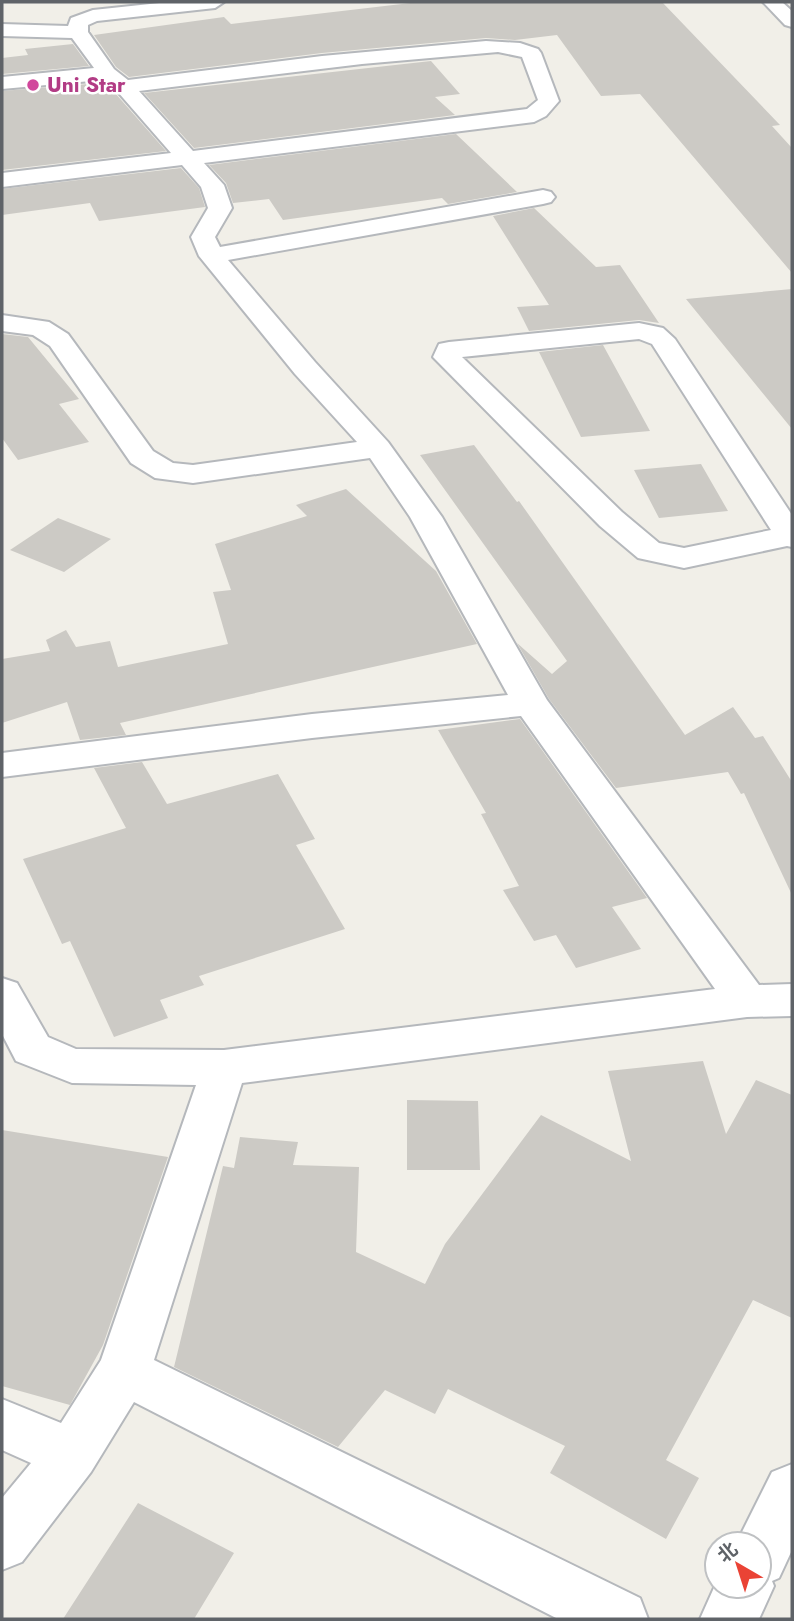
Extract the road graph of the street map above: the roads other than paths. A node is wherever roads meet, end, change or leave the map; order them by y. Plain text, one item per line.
1 (215, 2) edge
2 (772, 2) edge
3 (792, 21) edge
4 (2, 30) edge
5 (78, 32) junction
6 (116, 80) junction
7 (2, 83) edge
8 (188, 158) junction
9 (2, 180) edge
10 (543, 197) dead end
11 (211, 256) junction
12 (2, 323) edge
13 (378, 448) junction
14 (791, 537) edge
15 (531, 704) junction
16 (2, 765) edge
17 (2, 994) edge
18 (792, 1000) edge
19 (747, 1001) junction
20 (224, 1068) junction
21 (124, 1371) junction
22 (2, 1424) edge
23 (72, 1454) junction
24 (792, 1491) edge
25 (773, 1530) edge
26 (2, 1542) edge
27 (738, 1600) edge
28 (619, 1619) edge
29 (729, 1619) edge

1 - 5 street
2 - 3 street
4 - 5 street
5 - 6 street
6 - 7 street
6 - 8 street
6 - 8 street
8 - 9 street
8 - 11 street
10 - 11 street
11 - 13 street
12 - 13 street
13 - 15 street
14 - 14 street
15 - 16 street
15 - 19 street
17 - 20 street
18 - 19 street
19 - 20 street
20 - 21 street
21 - 23 street
21 - 28 street
22 - 23 street
23 - 26 street
24 - 25 street
27 - 29 street

